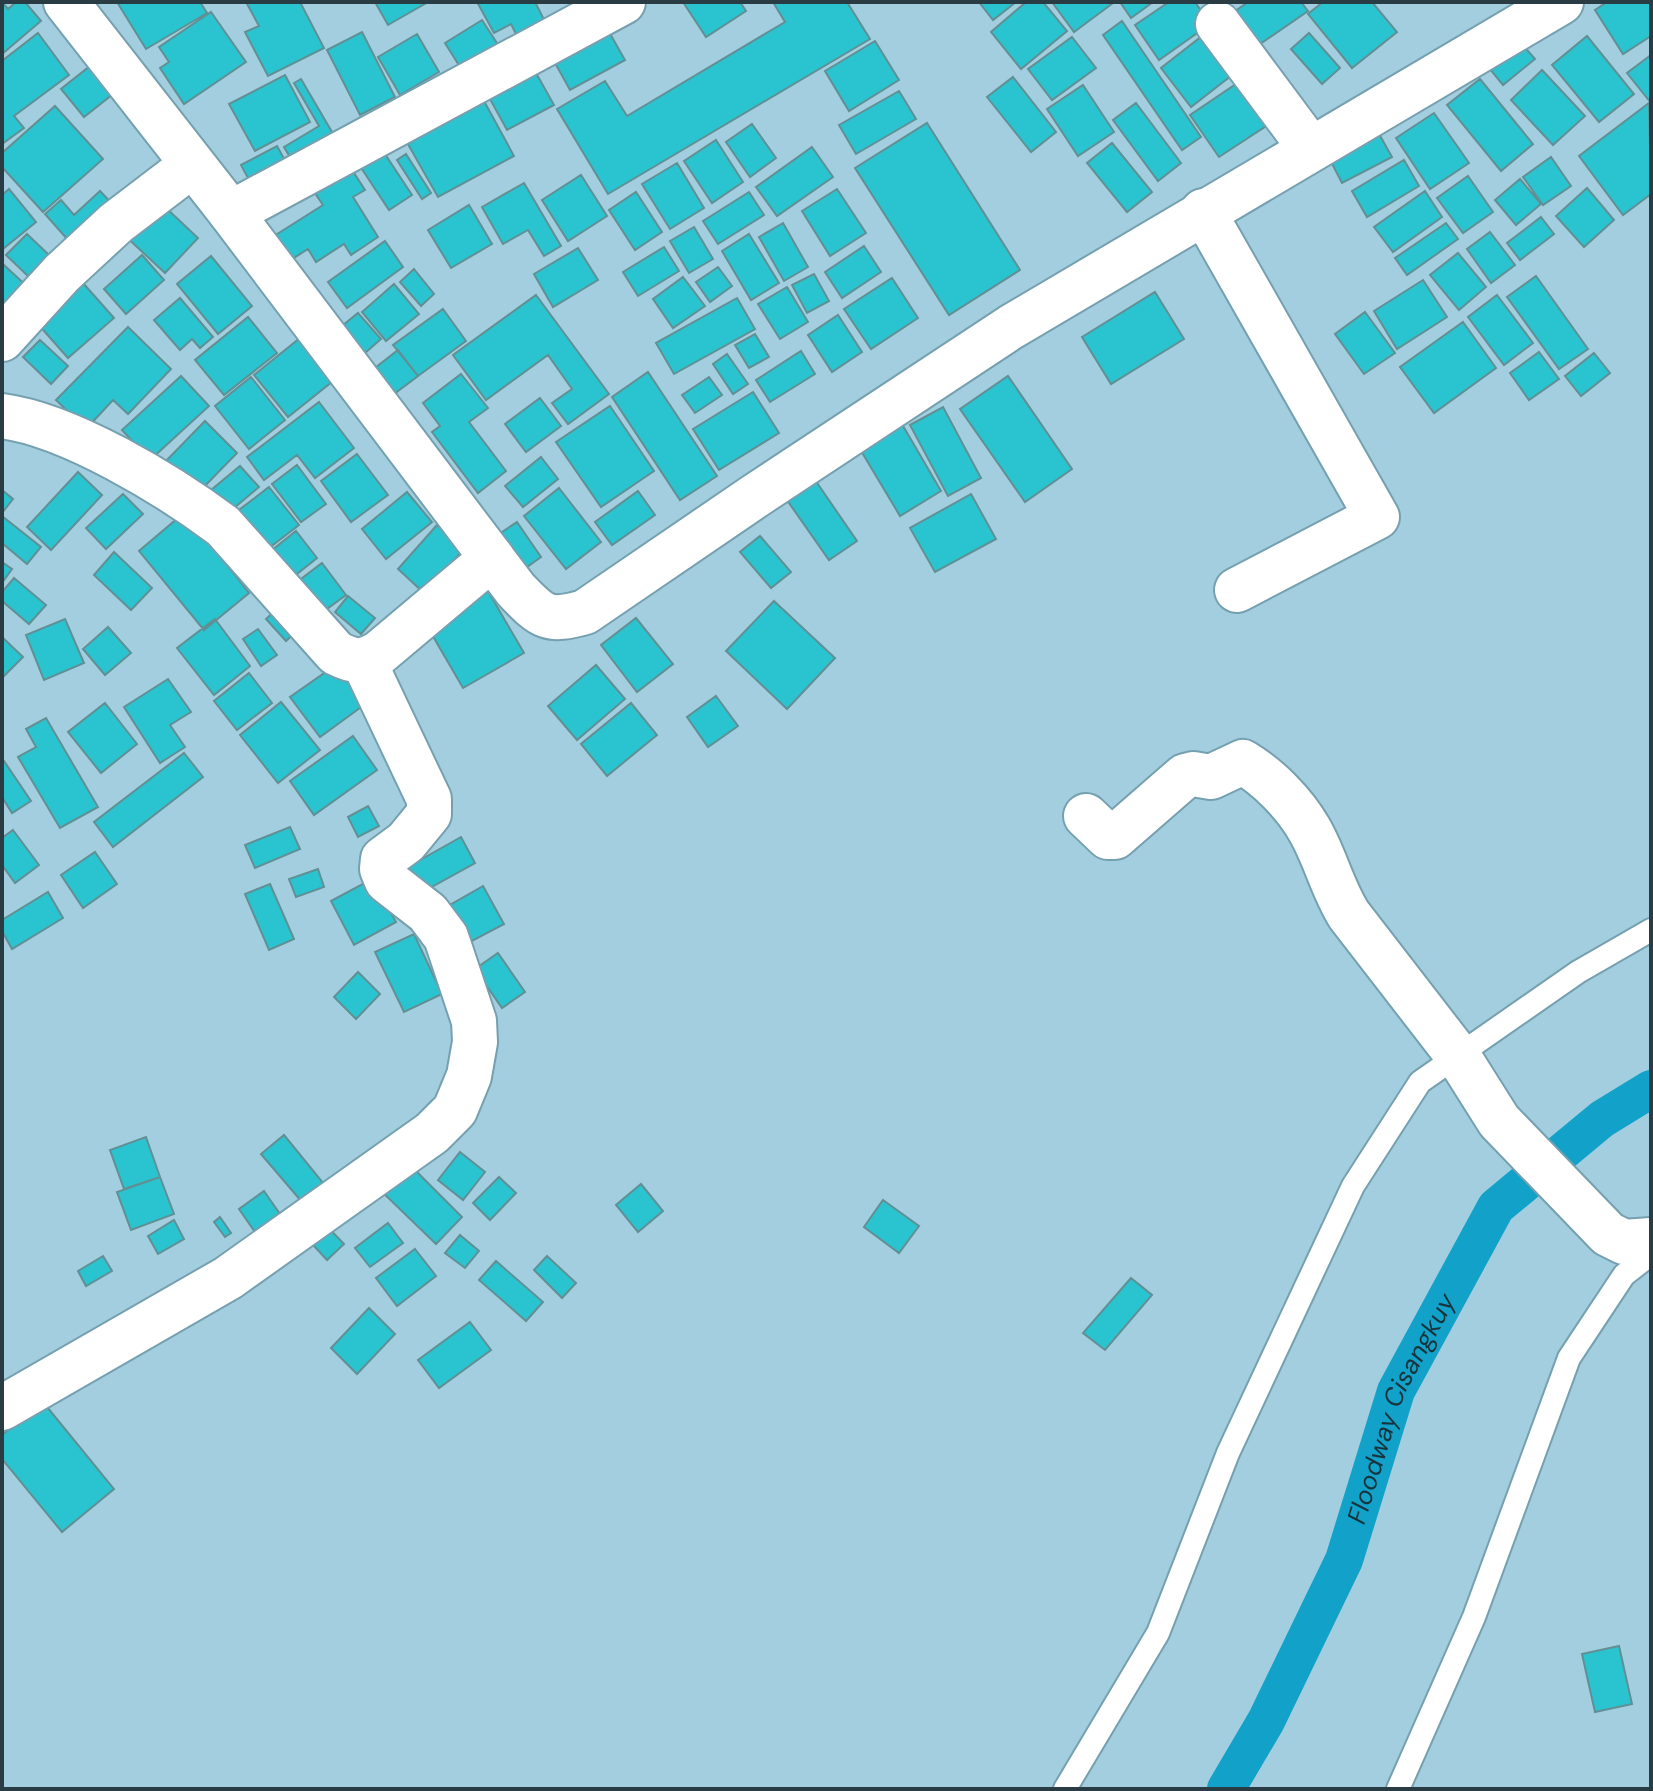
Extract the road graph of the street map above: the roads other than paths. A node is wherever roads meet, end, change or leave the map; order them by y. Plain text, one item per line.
1 (66, 2) edge
2 (1561, 2) edge
3 (599, 8) edge
4 (1218, 24) dead end
5 (1311, 149) junction
6 (192, 165) junction
7 (1203, 211) junction
8 (231, 213) junction
9 (2, 339) edge
10 (2, 416) edge
11 (492, 558) junction
12 (1237, 590) dead end
13 (364, 662) junction
14 (1086, 816) dead end
15 (1651, 930) edge
16 (1458, 1056) junction
17 (1651, 1240) edge
18 (1651, 1254) edge
19 (2, 1408) edge
20 (1065, 1789) edge
21 (1398, 1789) edge

1 - 6 street
2 - 5 street
3 - 8 street
4 - 5 street
5 - 7 street
6 - 8 street
6 - 9 street
7 - 11 street
7 - 12 street
8 - 11 street
10 - 13 street
11 - 13 street
13 - 19 street
14 - 16 street
15 - 16 lane
16 - 17 street
16 - 20 lane
18 - 21 lane

